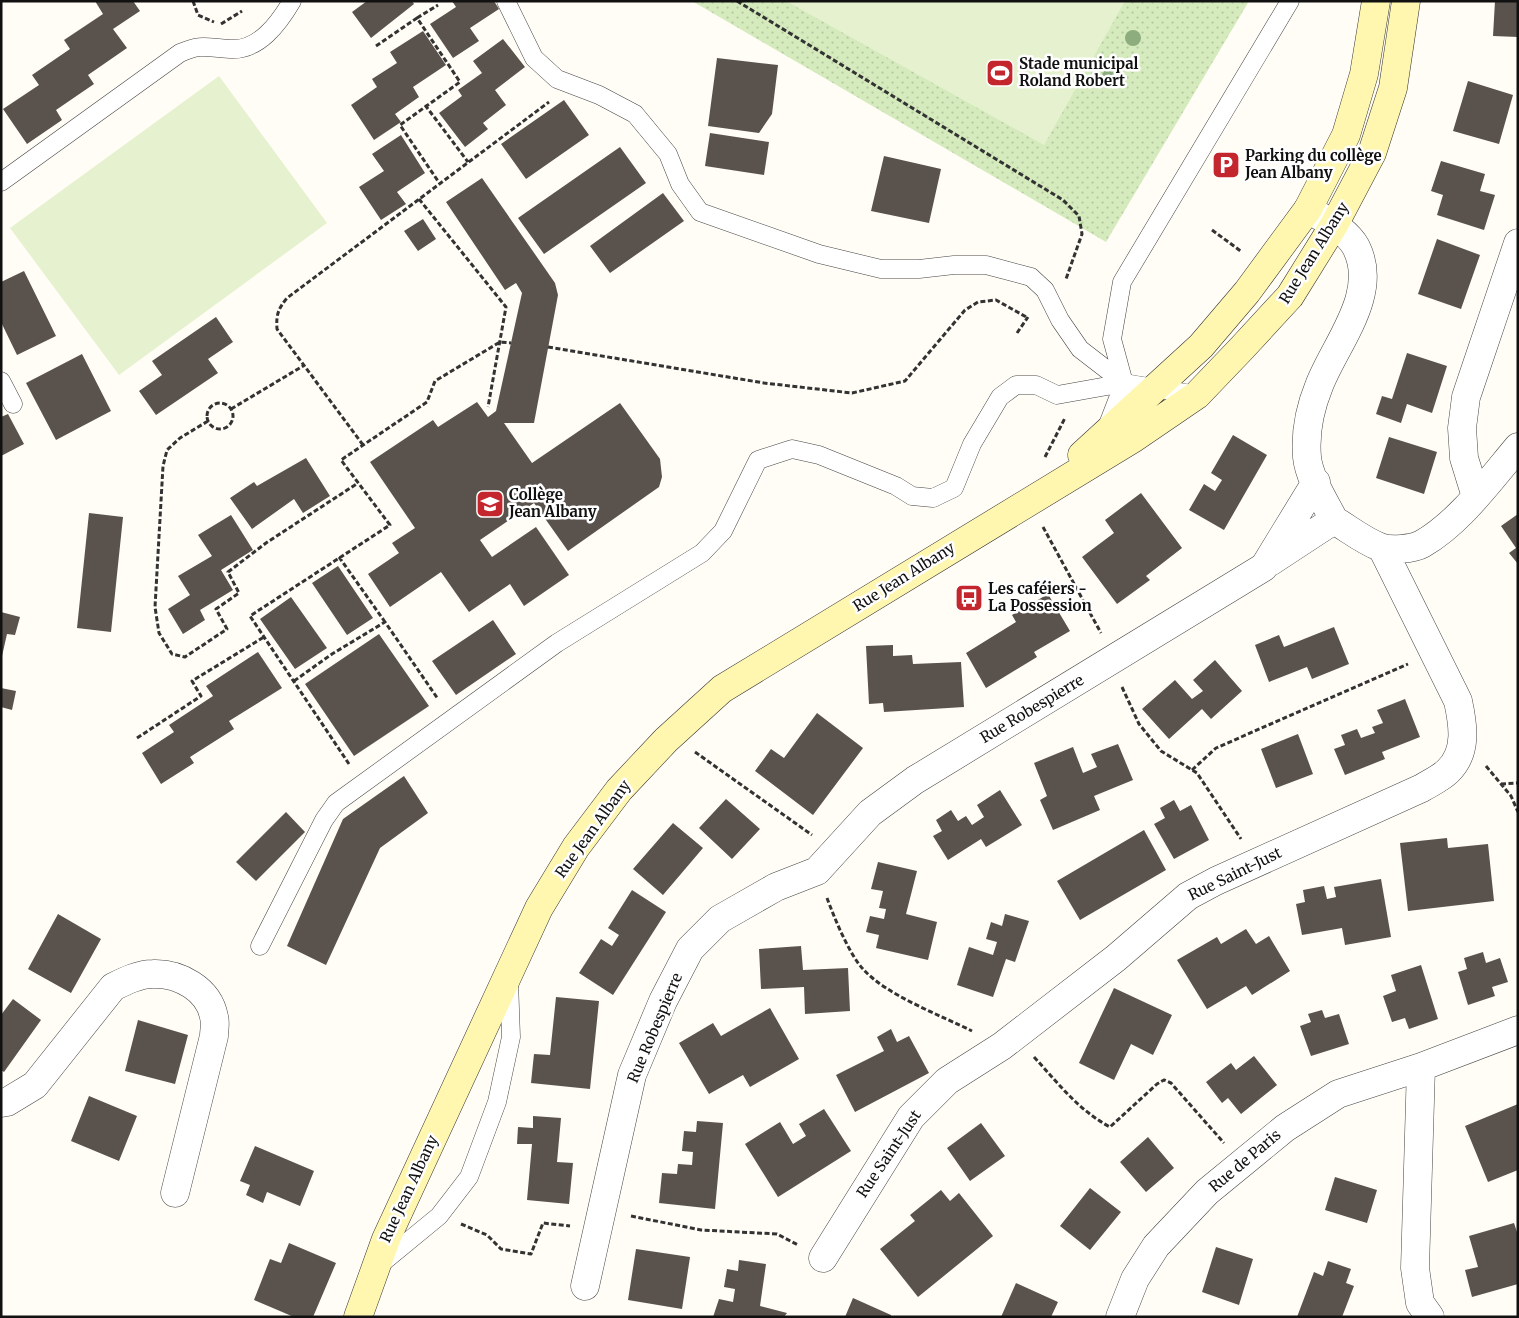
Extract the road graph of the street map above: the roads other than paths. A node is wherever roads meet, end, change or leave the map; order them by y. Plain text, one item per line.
1 (292, 1) edge
2 (506, 1) edge
3 (1290, 1) edge
4 (1376, 1) edge
5 (1402, 7) edge
6 (1, 182) edge
7 (1308, 209) junction
8 (1334, 225) junction
9 (1518, 243) edge
10 (1112, 339) junction
11 (1080, 349) junction
12 (1, 381) edge
13 (1124, 383) junction
14 (1156, 388) junction
15 (1197, 395) junction
16 (13, 404) dead end
17 (1104, 435) junction
18 (1518, 447) edge
19 (1044, 477) junction
20 (1316, 482) junction
21 (1476, 497) junction
22 (1334, 520) junction
23 (1382, 548) junction
24 (1264, 567) junction
25 (260, 946) dead end
26 (509, 973) junction
27 (1518, 1030) edge
28 (1421, 1067) junction
29 (1, 1103) edge
30 (175, 1193) dead end
31 (823, 1258) dead end
32 (375, 1269) junction
33 (585, 1286) dead end
34 (358, 1317) edge
35 (1120, 1317) edge
36 (1430, 1317) edge

1 - 6 lane
2 - 11 lane
3 - 10 lane
4 - 7 main road, Rue Jean Albany
5 - 8 main road, Rue Jean Albany
7 - 8 street
7 - 14 main road, Rue Jean Albany
8 - 15 main road, Rue Jean Albany
8 - 20 street
9 - 21 street
10 - 11 lane
10 - 13 lane
11 - 13 lane
12 - 16 lane
13 - 14 lane
13 - 17 lane
13 - 25 lane
14 - 15 lane
14 - 17 main road, Rue Jean Albany
15 - 19 main road, Rue Jean Albany
17 - 19 main road, Rue Jean Albany
18 - 21 street
19 - 26 main road, Rue Jean Albany
20 - 22 street
20 - 24 street, Rue Robespierre
21 - 23 street
22 - 23 street
22 - 24 street, Rue Robespierre
23 - 31 street, Rue Saint-Just
24 - 33 street, Rue Robespierre
26 - 32 main road, Rue Jean Albany
26 - 32 lane
27 - 28 street, Rue de Paris
28 - 35 street, Rue de Paris
28 - 36 street
29 - 30 street
32 - 34 main road, Rue Jean Albany

